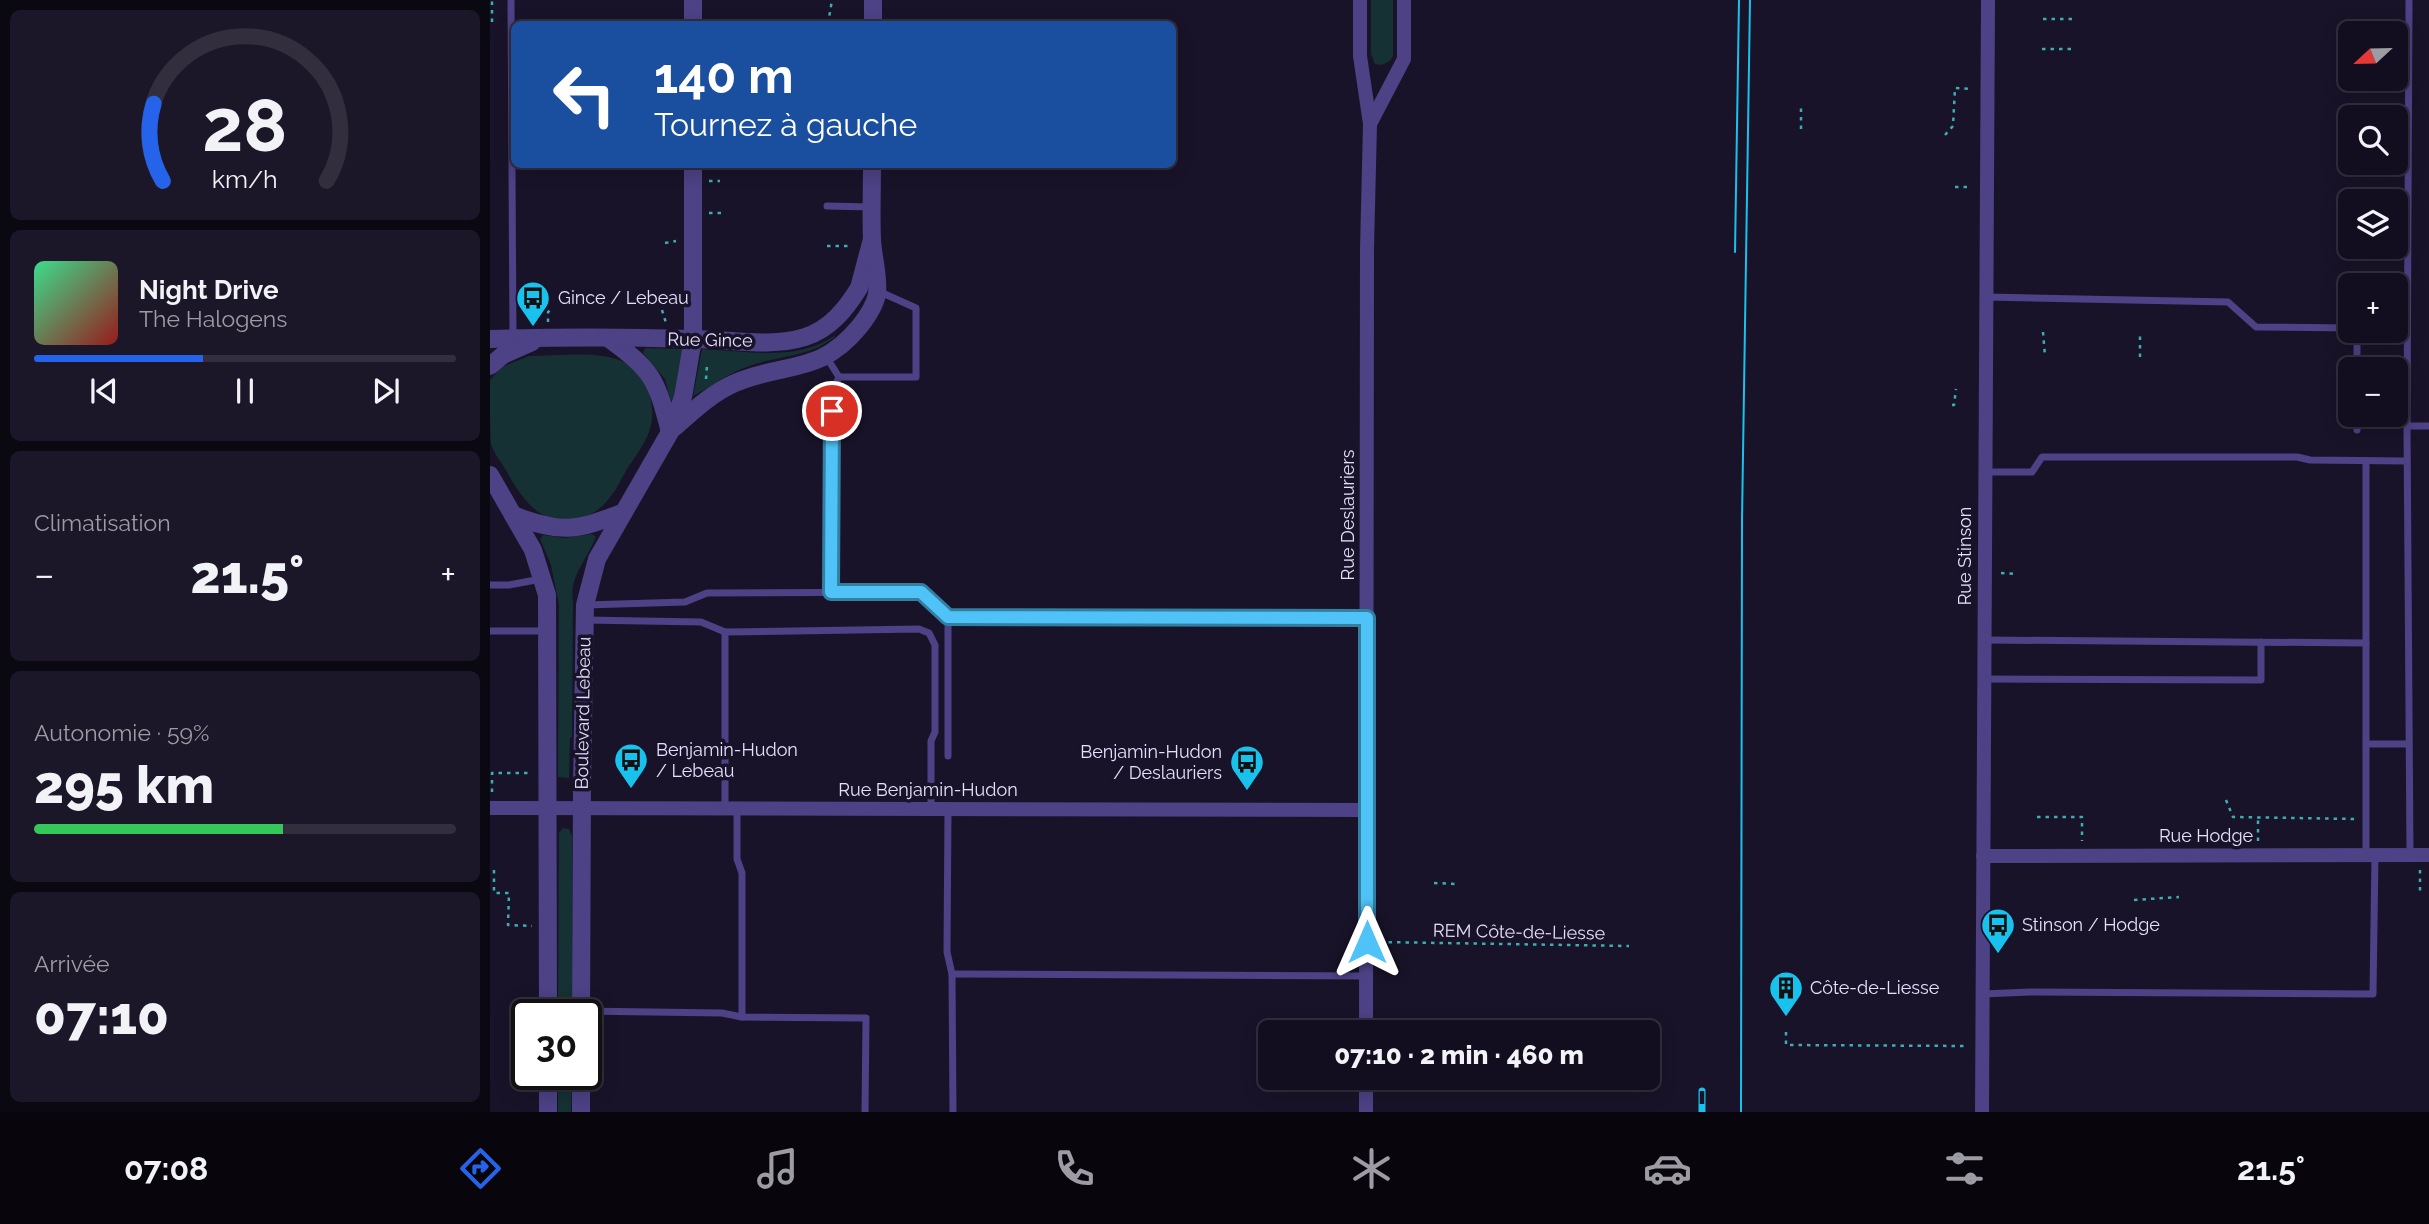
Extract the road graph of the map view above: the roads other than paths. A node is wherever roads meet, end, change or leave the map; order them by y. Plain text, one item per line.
1 (511, 0) edge
2 (693, 0) edge
3 (873, 0) edge
4 (1360, 0) edge
5 (1404, 0) edge
6 (1988, 0) edge
7 (2409, 0) edge
8 (511, 21) edge
9 (693, 21) edge
10 (873, 21) edge
11 (1370, 124) junction
12 (511, 168) edge
13 (693, 168) edge
14 (872, 168) edge
15 (827, 206) dead end
16 (872, 207) junction
17 (872, 239) junction
18 (878, 291) junction
19 (1987, 296) junction
20 (2338, 328) edge
21 (607, 338) junction
22 (490, 339) edge
23 (693, 339) junction
24 (512, 344) junction
25 (826, 357) junction
26 (2407, 357) edge
27 (490, 366) edge
28 (839, 377) junction
29 (2408, 426) edge
30 (2429, 426) edge
31 (2407, 427) edge
32 (670, 432) junction
33 (2366, 461) junction
34 (2407, 461) junction
35 (1985, 472) junction
36 (490, 475) edge
37 (624, 512) junction
38 (513, 515) junction
39 (543, 578) junction
40 (490, 584) edge
41 (831, 592) junction
42 (585, 613) junction
43 (948, 617) junction
44 (1367, 618) junction
45 (490, 631) edge
46 (549, 631) junction
47 (725, 632) junction
48 (1984, 640) junction
49 (2261, 642) junction
50 (2366, 643) junction
51 (1984, 679) junction
52 (2366, 744) junction
53 (2409, 744) junction
54 (948, 756) dead end
55 (582, 807) junction
56 (490, 808) edge
57 (549, 808) junction
58 (731, 808) junction
59 (931, 809) junction
60 (947, 809) junction
61 (1367, 810) junction
62 (2370, 855) junction
63 (2410, 855) junction
64 (2429, 855) edge
65 (1983, 856) junction
66 (952, 974) junction
67 (1367, 976) junction
68 (1983, 994) junction
69 (548, 999) edge
70 (581, 999) edge
71 (602, 1013) edge
72 (742, 1017) junction
73 (1366, 1020) edge
74 (548, 1090) edge
75 (581, 1090) edge
76 (1366, 1090) edge
77 (548, 1112) edge
78 (581, 1112) edge
79 (865, 1112) edge
80 (953, 1112) edge
81 (1366, 1112) edge
82 (1982, 1112) edge

1 - 8 lane
2 - 9 street
3 - 10 street
4 - 11 street, Rue Deslauriers
5 - 11 street, Rue Deslauriers
6 - 19 street, Rue Stinson
7 - 26 lane
11 - 44 street, Rue Deslauriers
12 - 24 lane
13 - 23 street, Boulevard Lebeau
14 - 16 street
15 - 16 lane
16 - 17 street
17 - 18 street
17 - 23 street, Rue Gince
18 - 25 street, Boulevard Lebeau
18 - 28 lane
19 - 20 lane
19 - 35 street, Rue Stinson
21 - 23 street, Rue Gince
21 - 24 street, Rue Gince
21 - 32 street
22 - 24 street
23 - 32 street, Boulevard Lebeau
24 - 27 street
25 - 28 lane
25 - 32 street, Boulevard Lebeau
28 - 41 lane
29 - 30 lane
31 - 34 lane
32 - 37 street, Boulevard Lebeau
33 - 34 lane
33 - 35 lane
33 - 50 lane
34 - 53 lane
35 - 48 street, Rue Stinson
36 - 38 street, Boulevard Lebeau
37 - 38 street
37 - 42 street, Boulevard Lebeau
38 - 39 street, Boulevard Lebeau
39 - 40 lane
39 - 46 street, Boulevard Lebeau
41 - 42 lane
41 - 43 lane
42 - 47 lane
42 - 55 street, Boulevard Lebeau
43 - 44 lane
43 - 54 lane
44 - 61 street, Rue Deslauriers
45 - 46 lane
46 - 57 street, Boulevard Lebeau
47 - 58 lane
47 - 59 lane
48 - 49 lane
48 - 51 street, Rue Stinson
49 - 50 lane
49 - 51 lane
50 - 52 lane
51 - 65 street, Rue Stinson
52 - 53 lane
52 - 62 lane
53 - 63 lane
55 - 57 street, Rue Benjamin-Hudon
55 - 58 street, Rue Benjamin-Hudon
55 - 70 street, Boulevard Lebeau
56 - 57 street, Rue Benjamin-Hudon
57 - 69 street, Boulevard Lebeau
58 - 59 street, Rue Benjamin-Hudon
58 - 72 lane
59 - 60 street, Rue Benjamin-Hudon
60 - 61 street, Rue Benjamin-Hudon
60 - 66 lane
61 - 67 street, Rue Deslauriers
62 - 63 street, Rue Hodge
62 - 65 street, Rue Hodge
62 - 68 lane
63 - 64 street, Rue Hodge
65 - 68 street, Rue Stinson
66 - 67 lane
66 - 80 lane
67 - 73 street, Rue Deslauriers
68 - 82 street, Rue Stinson
71 - 72 lane
72 - 79 lane
74 - 77 street
75 - 78 street
76 - 81 street

